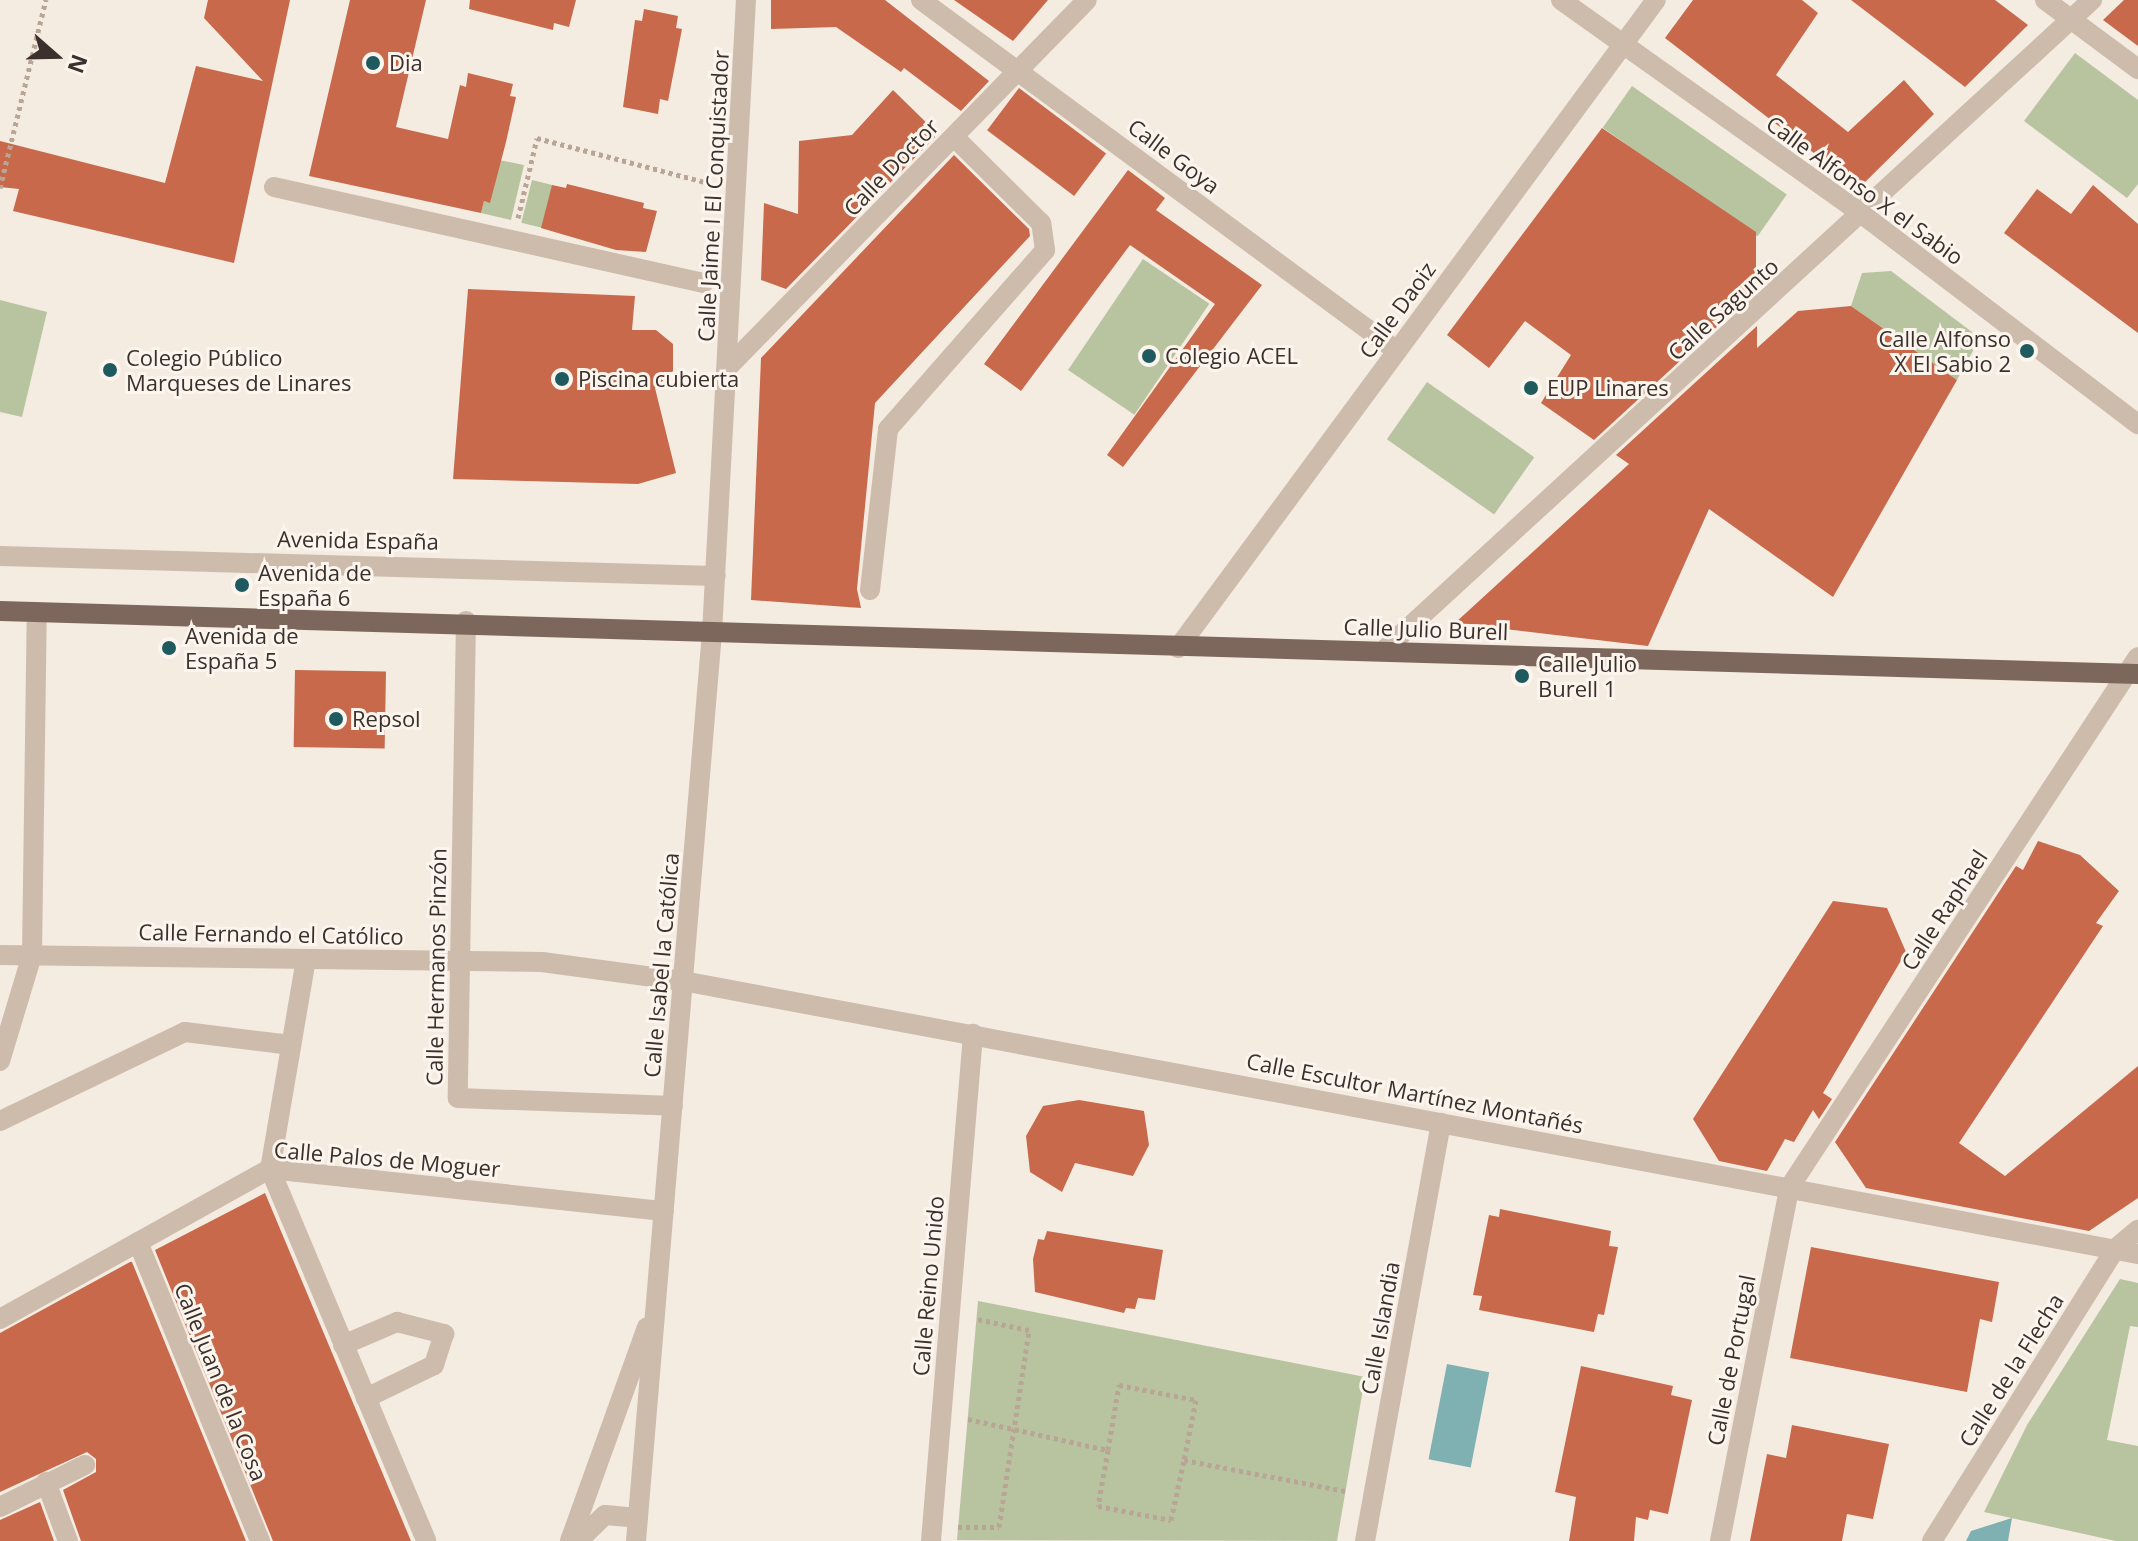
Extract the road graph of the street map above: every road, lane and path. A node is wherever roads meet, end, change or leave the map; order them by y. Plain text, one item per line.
1 (46, 0) edge
2 (746, 0) edge
3 (921, 0) edge
4 (1087, 0) edge
5 (1561, 0) edge
6 (1656, 0) edge
7 (2045, 0) edge
8 (2092, 0) edge
9 (2071, 19) junction
10 (1622, 46) junction
11 (2138, 69) edge
12 (1019, 71) junction
13 (954, 137) junction
14 (708, 183) dead end
15 (274, 187) dead end
16 (0, 188) edge
17 (1862, 214) junction
18 (513, 238) junction
19 (703, 283) dead end
20 (1397, 351) junction
21 (728, 367) junction
22 (2138, 424) edge
23 (0, 556) edge
24 (716, 576) junction
25 (870, 590) dead end
26 (0, 611) edge
27 (37, 612) junction
28 (466, 621) junction
29 (712, 633) junction
30 (1178, 648) junction
31 (1383, 651) junction
32 (2135, 668) edge
33 (0, 955) edge
34 (32, 955) junction
35 (306, 959) junction
36 (461, 961) junction
37 (683, 981) junction
38 (973, 1034) junction
39 (291, 1045) junction
40 (0, 1061) edge
41 (673, 1106) junction
42 (0, 1121) edge
43 (1441, 1123) junction
44 (270, 1169) junction
45 (1789, 1188) junction
46 (664, 1211) junction
47 (2138, 1230) edge
48 (138, 1242) junction
49 (2115, 1249) junction
50 (2138, 1254) edge
51 (657, 1301) junction
52 (0, 1319) edge
53 (977, 1319) dead end
54 (343, 1345) junction
55 (366, 1398) junction
56 (968, 1419) dead end
57 (1016, 1430) junction
58 (1108, 1450) junction
59 (1184, 1460) junction
60 (85, 1465) dead end
61 (46, 1482) junction
62 (1345, 1491) dead end
63 (0, 1507) edge
64 (638, 1518) junction
65 (958, 1527) dead end
66 (68, 1541) edge
67 (260, 1541) edge
68 (426, 1541) edge
69 (570, 1541) edge
70 (578, 1541) edge
71 (636, 1541) edge
72 (931, 1541) edge
73 (1365, 1541) edge
74 (1720, 1541) edge
75 (1932, 1541) edge

1 - 16 path
2 - 21 street, Calle Jaime I El Conquistador
3 - 12 street, Calle Goya
4 - 12 street, Calle Doctor
5 - 10 street, Calle Alfonso X el Sabio
6 - 10 street, Calle Daoiz
7 - 9 street
8 - 9 street, Calle Sagunto
9 - 11 street
9 - 17 street, Calle Sagunto
10 - 17 street, Calle Alfonso X el Sabio
10 - 20 street, Calle Daoiz
12 - 13 street, Calle Doctor
12 - 20 street, Calle Goya
13 - 21 street, Calle Doctor
13 - 25 street
14 - 18 path
15 - 18 street
17 - 22 street, Calle Alfonso X el Sabio
17 - 31 street, Calle Sagunto
18 - 19 street
20 - 30 street, Calle Daoiz
21 - 24 street, Calle Jaime I El Conquistador
23 - 24 street, Avenida España
24 - 29 street, Calle Jaime I El Conquistador
26 - 27 main road
27 - 28 main road
27 - 34 street
28 - 29 main road
28 - 36 street, Calle Hermanos Pinzón
29 - 30 main road, Calle Julio Burell
29 - 37 street, Calle Isabel la Católica
30 - 31 main road, Calle Julio Burell
31 - 32 main road, Calle Julio Burell
32 - 45 street, Calle Raphael
33 - 34 street, Calle Fernando el Católico
34 - 35 street, Calle Fernando el Católico
34 - 40 street
35 - 36 street, Calle Fernando el Católico
35 - 39 street
36 - 37 street, Calle Fernando el Católico
36 - 41 street, Calle Hermanos Pinzón
37 - 38 street, Calle Escultor Martínez Montañés
37 - 41 street, Calle Isabel la Católica
38 - 43 street, Calle Escultor Martínez Montañés
38 - 72 street, Calle Reino Unido
39 - 42 street
39 - 44 street
41 - 46 street, Calle Isabel la Católica
43 - 45 street, Calle Escultor Martínez Montañés
43 - 73 street, Calle Islandia
44 - 46 street, Calle Palos de Moguer
44 - 48 street, Calle Palos de Moguer
44 - 54 street
45 - 49 street, Calle Escultor Martínez Montañés
45 - 74 street, Calle de Portugal
46 - 51 street, Calle Isabel la Católica
47 - 49 street, Calle de la Flecha
48 - 52 street, Calle Palos de Moguer
48 - 67 street, Calle Juan de la Cosa
49 - 50 street, Calle Escultor Martínez Montañés
49 - 75 street, Calle de la Flecha
51 - 64 street, Calle Isabel la Católica
51 - 69 street, Calle Isabel la Católica
53 - 57 path
54 - 55 street
54 - 55 street
55 - 68 street
56 - 57 path
57 - 58 path
57 - 65 path
58 - 59 path
58 - 59 path
59 - 62 path
60 - 61 street
61 - 63 street
61 - 66 street
64 - 70 street
64 - 71 street, Calle Isabel la Católica

